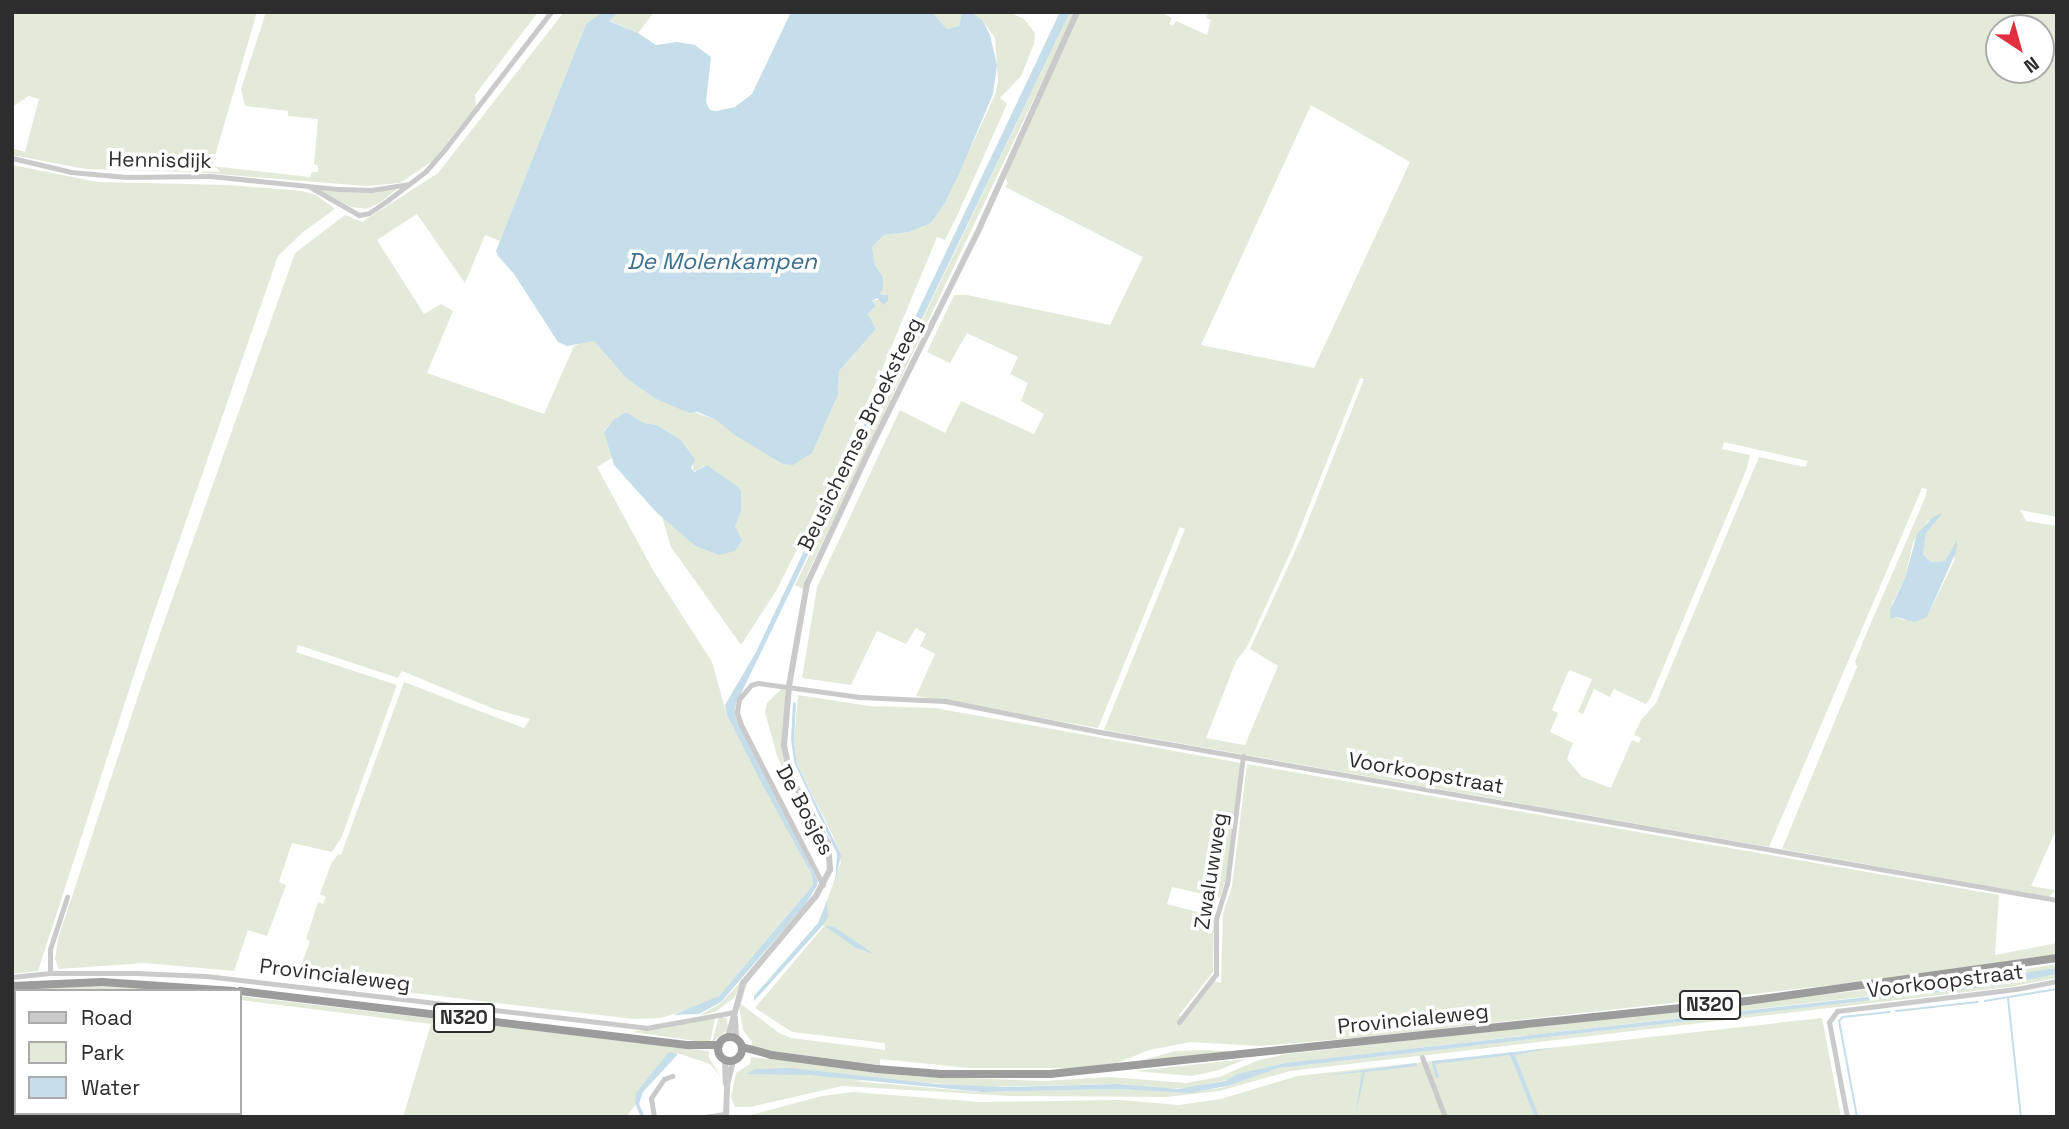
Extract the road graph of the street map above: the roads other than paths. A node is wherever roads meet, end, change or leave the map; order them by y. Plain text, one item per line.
1 (551, 12) edge
2 (1077, 12) edge
3 (12, 158) edge
4 (407, 184) junction
5 (308, 185) junction
6 (789, 686) junction
7 (1243, 756) junction
8 (823, 886) junction
9 (67, 897) dead end
10 (2057, 900) edge
11 (2057, 958) edge
12 (50, 973) junction
13 (12, 977) edge
14 (2057, 981) edge
15 (12, 986) edge
16 (205, 989) edge
17 (242, 991) edge
18 (735, 1012) junction
19 (1180, 1022) dead end
20 (732, 1038) junction
21 (719, 1048) junction
22 (742, 1051) junction
23 (1422, 1057) dead end
24 (729, 1061) junction
25 (672, 1076) dead end
26 (725, 1116) edge
27 (653, 1117) edge
28 (704, 1117) edge
29 (1445, 1117) edge
30 (1847, 1117) edge

1 - 4 street, Hennisdijk
2 - 6 street, Beusichemse Broeksteeg
3 - 5 street, Hennisdijk
4 - 5 street, Hennisdijk
4 - 5 street, Hennisdijk
6 - 7 street, Voorkoopstraat
6 - 8 street, Beusichemse Broeksteeg
6 - 8 street, De Bosjes
7 - 10 street, Voorkoopstraat
7 - 19 street, Zwaluwweg
8 - 18 street, De Bosjes
9 - 12 street
11 - 22 highway, Provincialeweg / N320
12 - 13 street, Provincialeweg
12 - 18 street, Provincialeweg
14 - 30 street, Voorkoopstraat
15 - 16 highway, Provincialeweg
17 - 21 highway, Provincialeweg / N320
18 - 20 street, De Bosjes
20 - 21 highway
20 - 22 highway
21 - 24 highway
22 - 24 highway
23 - 29 street
24 - 26 street
25 - 27 street
26 - 28 street

